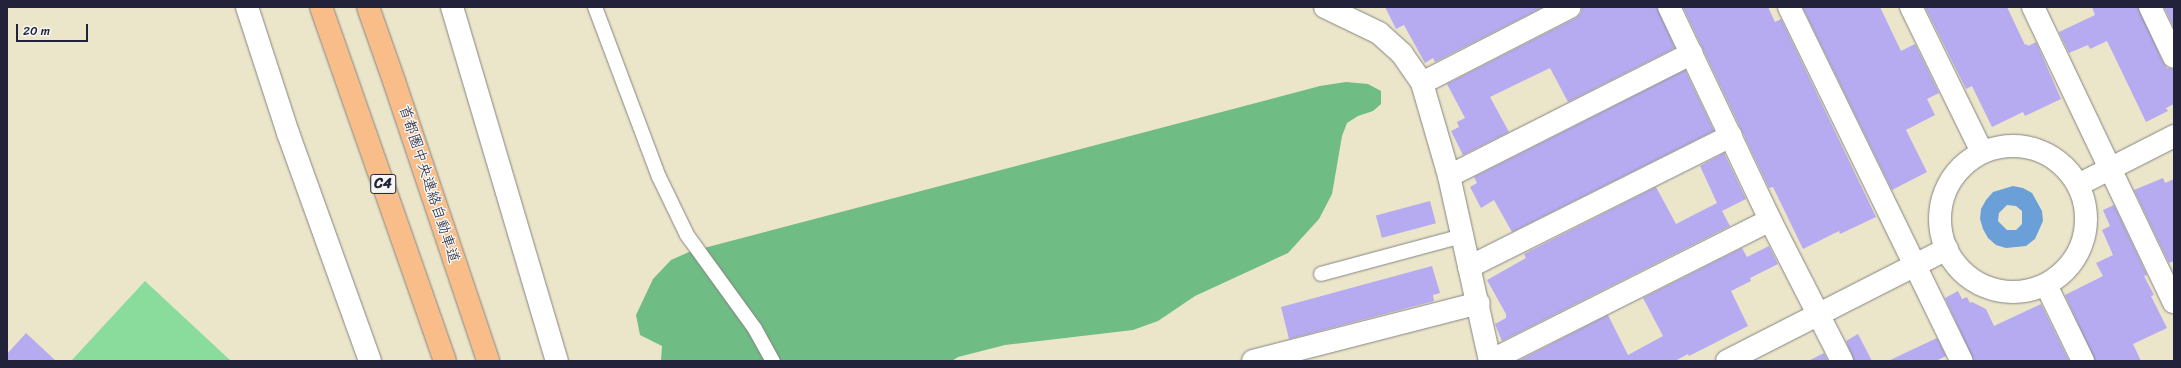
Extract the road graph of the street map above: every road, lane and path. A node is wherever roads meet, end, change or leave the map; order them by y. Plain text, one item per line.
1 (247, 7) edge
2 (320, 7) edge
3 (368, 7) edge
4 (452, 7) edge
5 (595, 7) edge
6 (1570, 7) edge
7 (1669, 7) edge
8 (1789, 7) edge
9 (1911, 7) edge
10 (2033, 7) edge
11 (2150, 7) edge
12 (1328, 8) edge
13 (1692, 53) junction
14 (2174, 57) edge
15 (1422, 83) junction
16 (1731, 136) junction
17 (2174, 136) edge
18 (1982, 152) junction
19 (2110, 169) junction
20 (1449, 176) junction
21 (2078, 184) junction
22 (1770, 220) junction
23 (1462, 236) junction
24 (1947, 249) junction
25 (1916, 266) junction
26 (1469, 267) junction
27 (1321, 274) dead end
28 (2046, 285) junction
29 (2174, 302) edge
30 (1479, 303) junction
31 (1819, 315) junction
32 (370, 361) edge
33 (445, 361) edge
34 (488, 361) edge
35 (557, 361) edge
36 (773, 361) edge
37 (1253, 361) edge
38 (1490, 361) edge
39 (1727, 361) edge
40 (1842, 361) edge
41 (1962, 361) edge
42 (2083, 361) edge

1 - 32 street
2 - 33 highway, C4
3 - 34 highway, 首都圏中央連絡自動車道
4 - 35 street
5 - 36 lane
6 - 15 street
7 - 13 street
8 - 25 street
9 - 18 street
10 - 19 street
11 - 14 street
12 - 15 street
13 - 16 street
13 - 20 street
15 - 20 street
16 - 22 street
16 - 26 street
17 - 19 street
18 - 21 street
18 - 24 street
19 - 21 street
19 - 29 street
20 - 23 street
21 - 28 street
22 - 31 street
22 - 38 street
23 - 26 street
23 - 27 lane
24 - 25 street
24 - 28 street
25 - 31 street
25 - 41 street
26 - 30 street
28 - 42 street
30 - 37 street
30 - 38 street
31 - 39 street
31 - 40 street

